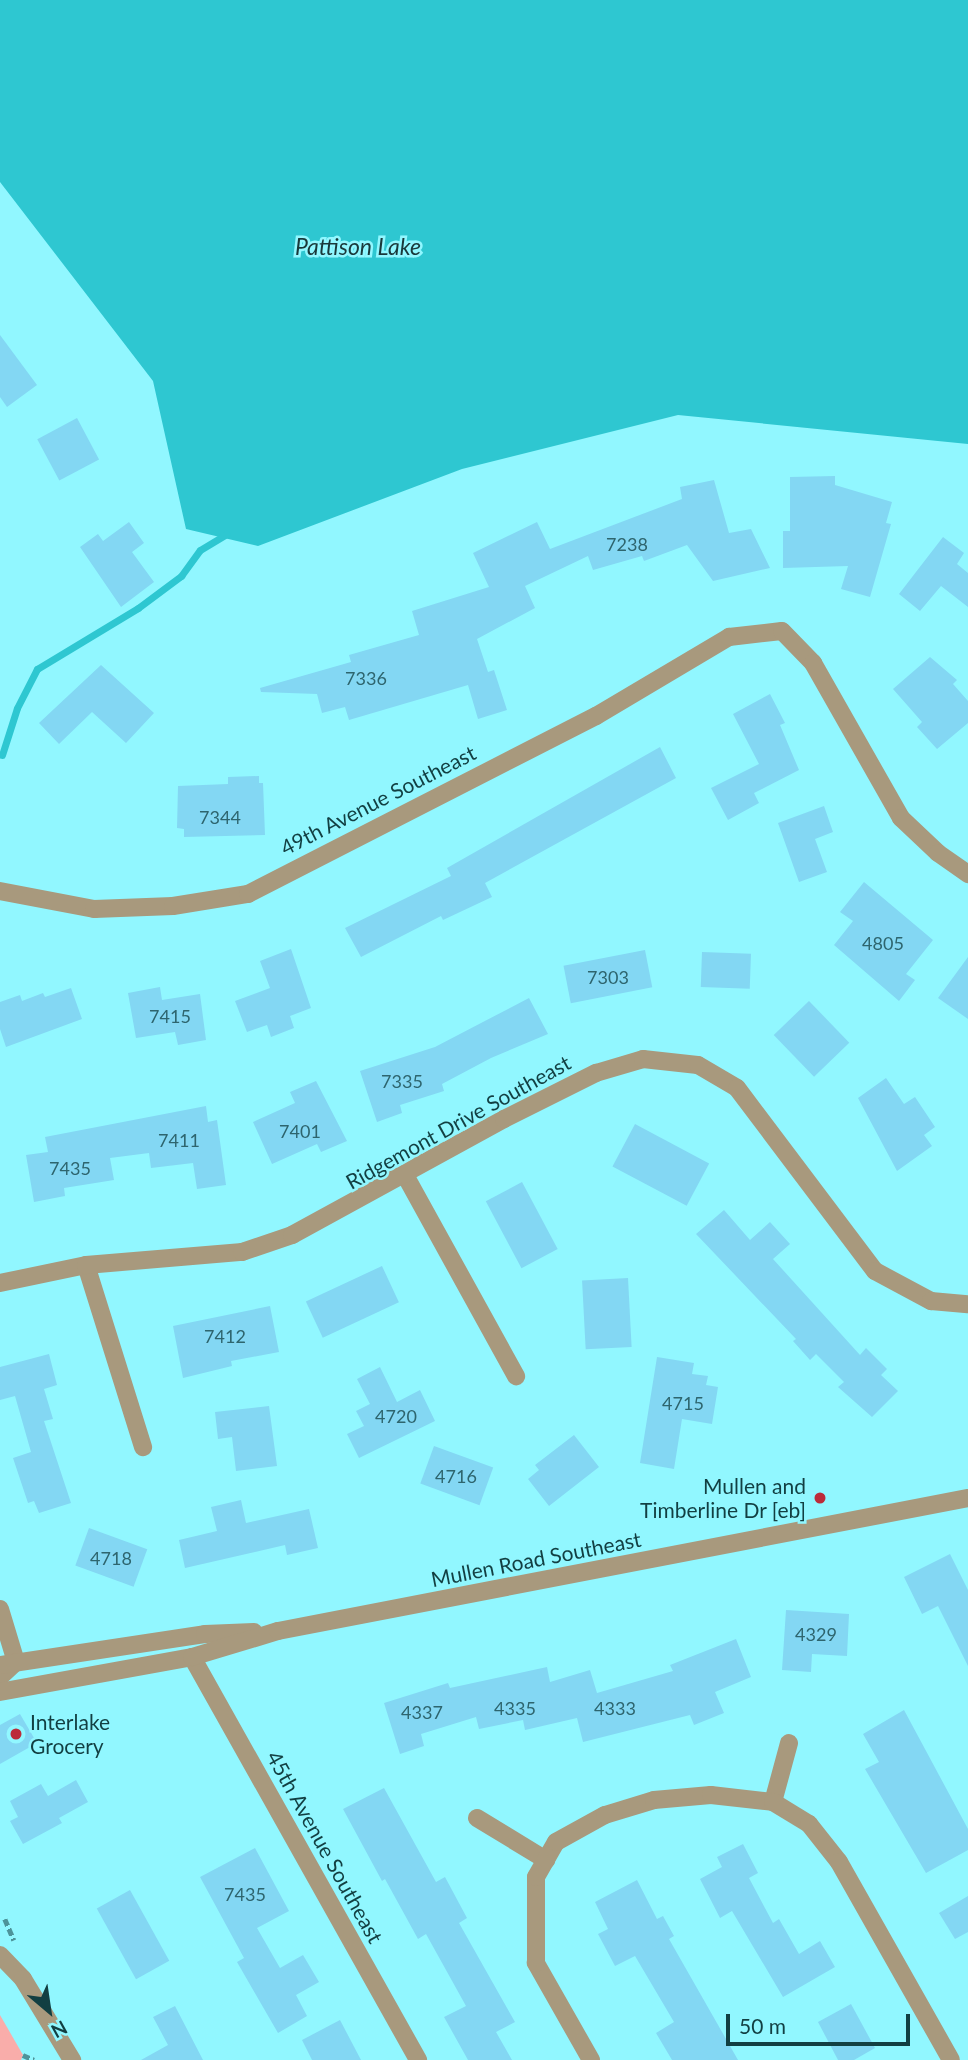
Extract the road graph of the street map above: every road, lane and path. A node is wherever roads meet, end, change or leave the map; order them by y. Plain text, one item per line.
1 (968, 874) edge
2 (0, 891) edge
3 (405, 1175) junction
4 (86, 1265) junction
5 (0, 1283) edge
6 (968, 1304) edge
7 (516, 1376) dead end
8 (142, 1447) dead end
9 (968, 1498) edge
10 (0, 1609) edge
11 (278, 1632) junction
12 (192, 1657) junction
13 (8, 1663) edge
14 (0, 1677) edge
15 (0, 1692) edge
16 (789, 1743) dead end
17 (773, 1802) junction
18 (477, 1818) dead end
19 (546, 1860) junction
20 (0, 1955) edge
21 (23, 2055) dead end
22 (69, 2059) edge
23 (34, 2060) edge
24 (418, 2060) edge
25 (591, 2060) edge
26 (951, 2060) edge

1 - 2 street, 49th Avenue Southeast
3 - 4 street, Ridgemont Drive Southeast
3 - 6 street, Ridgemont Drive Southeast
3 - 7 street
4 - 5 street, Ridgemont Drive Southeast
4 - 8 street
9 - 11 street, Mullen Road Southeast
10 - 13 street
11 - 12 street, Mullen Road Southeast
11 - 13 street, Mullen Road Southeast
12 - 15 street, Mullen Road Southeast
12 - 24 street, 45th Avenue Southeast
13 - 14 street
16 - 17 street
17 - 19 street
17 - 26 street
18 - 19 street
19 - 25 street
20 - 22 street
21 - 23 path

